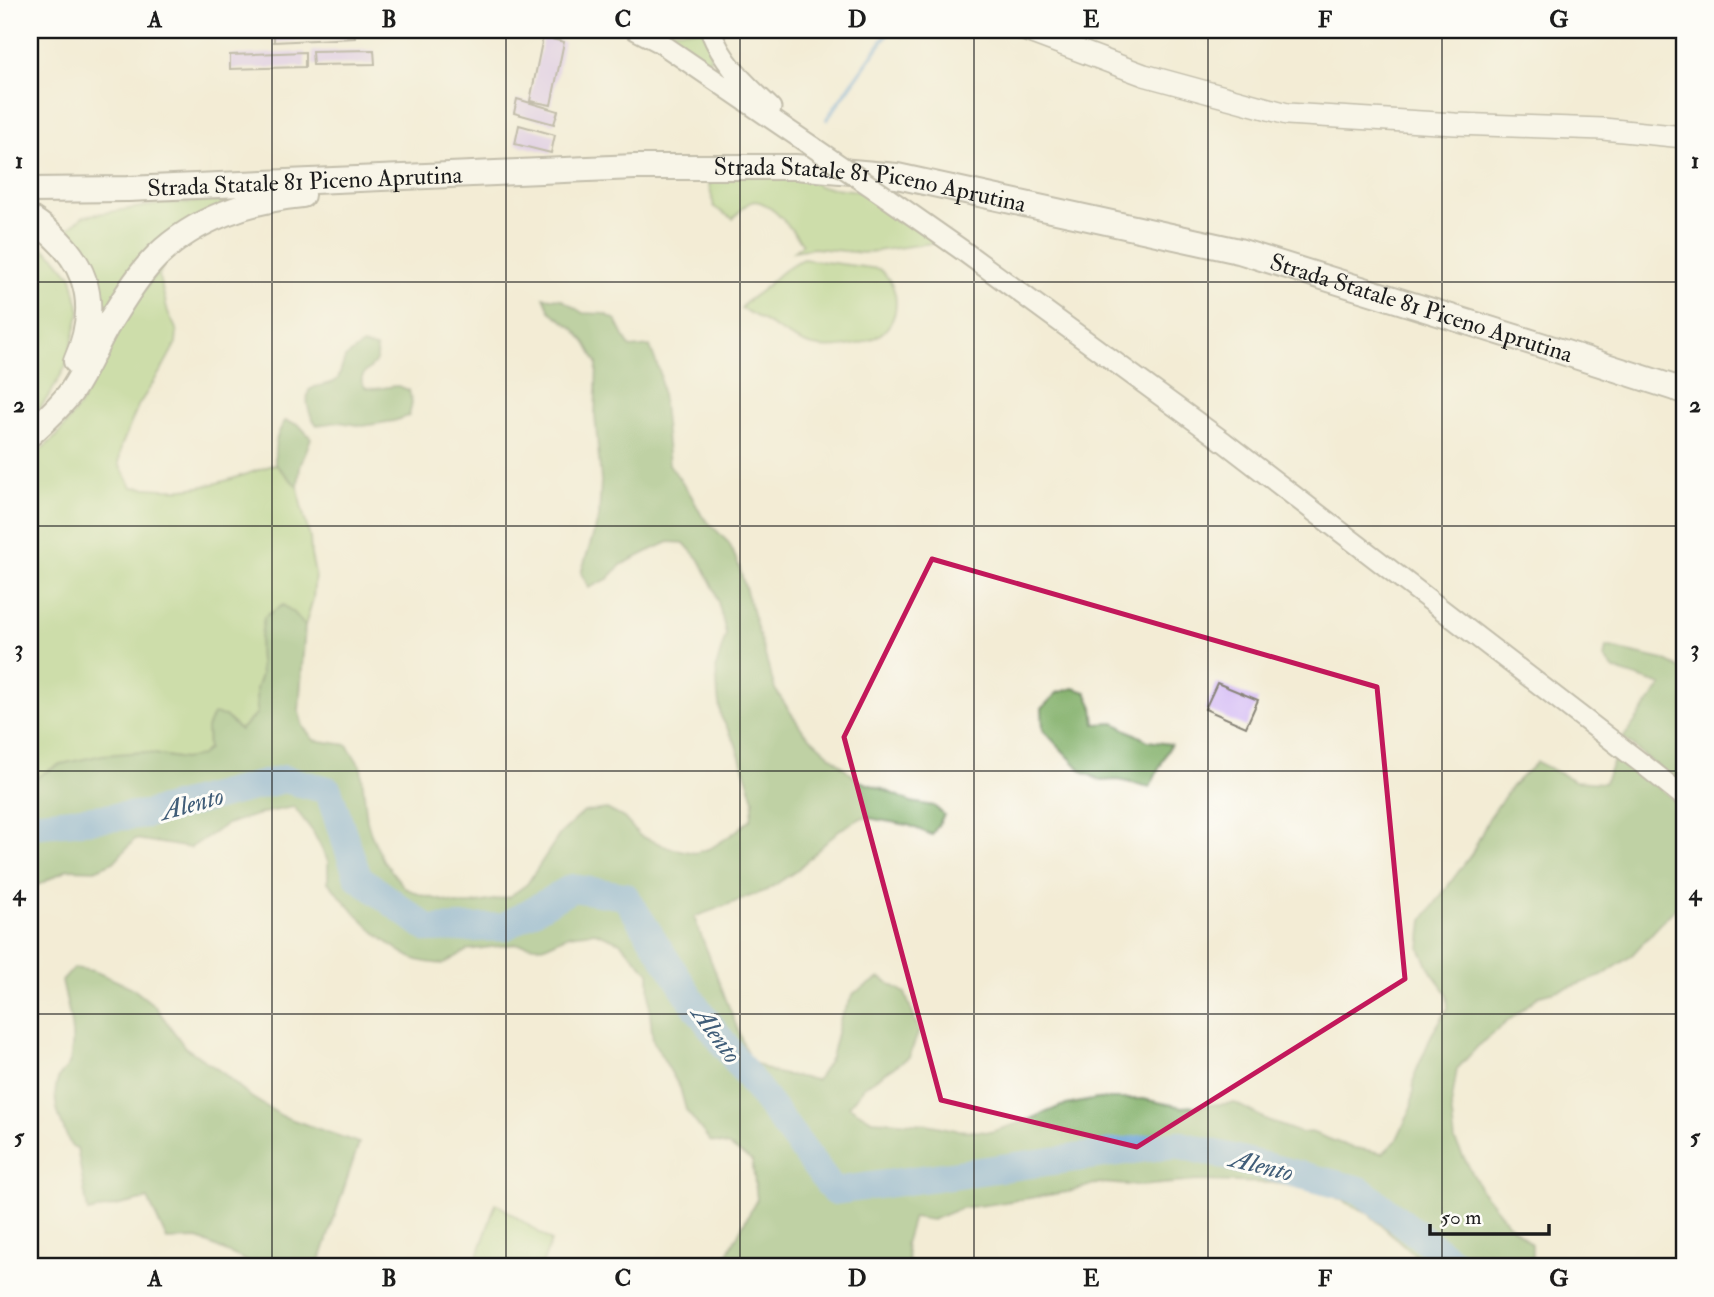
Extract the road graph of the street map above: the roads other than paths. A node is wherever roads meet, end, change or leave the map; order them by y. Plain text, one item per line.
1 (636, 30) edge
2 (710, 30) edge
3 (723, 30) edge
4 (1024, 30) edge
5 (657, 36) edge
6 (718, 49) junction
7 (1684, 137) edge
8 (813, 147) junction
9 (433, 176) junction
10 (30, 190) edge
11 (30, 218) edge
12 (1684, 391) edge
13 (30, 432) edge
14 (1684, 797) edge

1 - 5 street
2 - 6 street
3 - 6 street
4 - 7 main road
5 - 8 street
6 - 8 street
8 - 14 street, bridge
9 - 10 highway, Strada Statale 81 Piceno Aprutina
9 - 12 highway, Strada Statale 81 Piceno Aprutina
9 - 13 highway
11 - 13 highway

